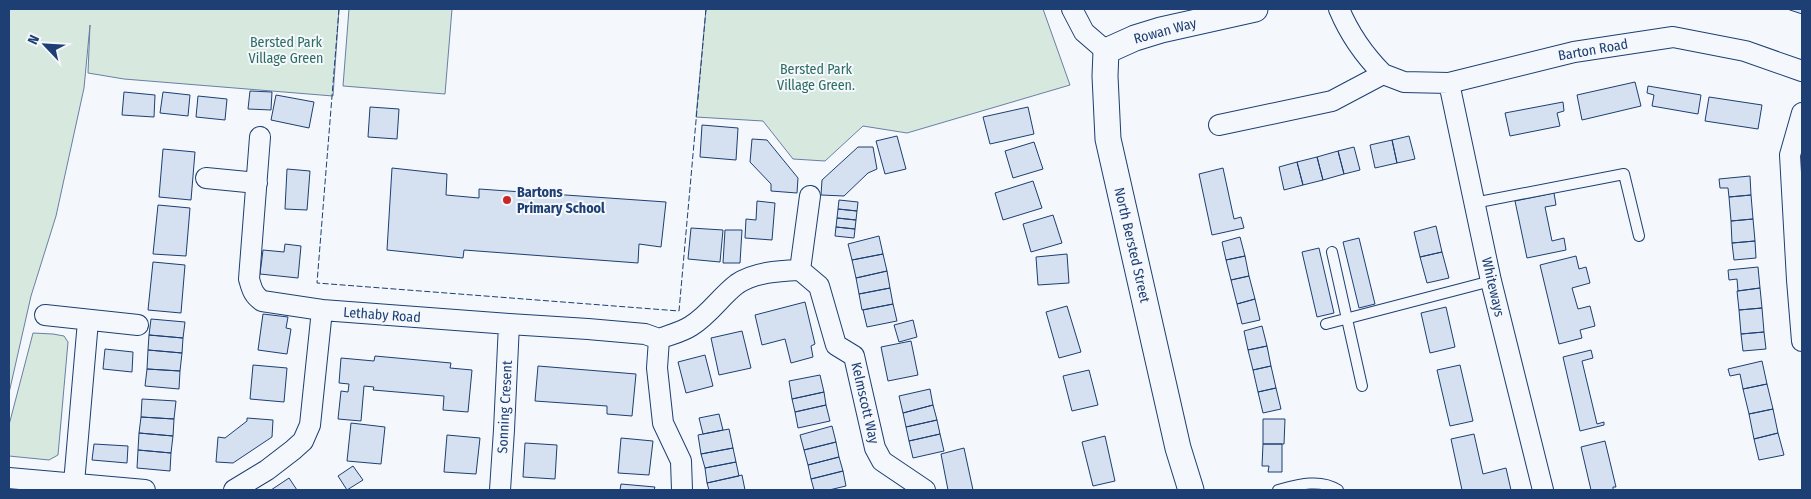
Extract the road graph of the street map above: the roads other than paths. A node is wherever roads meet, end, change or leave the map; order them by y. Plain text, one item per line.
1 (1072, 9) edge
2 (1255, 9) edge
3 (1339, 9) edge
4 (1218, 13) edge
5 (1106, 51) junction
6 (1802, 71) edge
7 (1383, 74) junction
8 (1449, 83) junction
9 (1802, 113) edge
10 (1219, 125) dead end
11 (260, 137) dead end
12 (206, 178) dead end
13 (256, 183) junction
14 (810, 196) dead end
15 (1474, 203) junction
16 (1639, 236) dead end
17 (1332, 252) dead end
18 (800, 270) junction
19 (1491, 281) junction
20 (322, 310) junction
21 (45, 315) dead end
22 (1346, 318) junction
23 (88, 321) junction
24 (509, 324) junction
25 (1326, 324) dead end
26 (138, 325) dead end
27 (659, 339) junction
28 (1802, 341) edge
29 (1362, 386) dead end
30 (10, 482) edge
31 (74, 483) junction
32 (145, 490) edge
33 (234, 490) edge
34 (500, 490) edge
35 (682, 490) edge
36 (925, 490) edge
37 (1191, 490) edge
38 (1278, 490) edge
39 (1338, 490) edge
40 (1543, 490) edge

1 - 5 street
2 - 4 street, Rowan Way
3 - 7 street, Barton Road
4 - 5 street, Rowan Way
5 - 37 street, North Bersted Street
6 - 8 street, Barton Road
7 - 8 street, Barton Road
7 - 10 street
8 - 15 street, Whiteways
9 - 28 street
11 - 13 street
12 - 13 street
13 - 20 street, Lethaby Road
14 - 18 street
15 - 16 lane
15 - 19 street, Whiteways
17 - 22 lane
18 - 27 street
18 - 36 street, Kelmscott Way
19 - 22 lane
19 - 40 street, Whiteways
20 - 24 street, Lethaby Road
20 - 33 street
21 - 23 street
22 - 25 lane
22 - 29 lane
23 - 26 street
23 - 31 street
24 - 27 street, Lethaby Road
24 - 34 street, Sonning Cresent
27 - 35 street
30 - 31 street
31 - 32 street
38 - 39 lane

